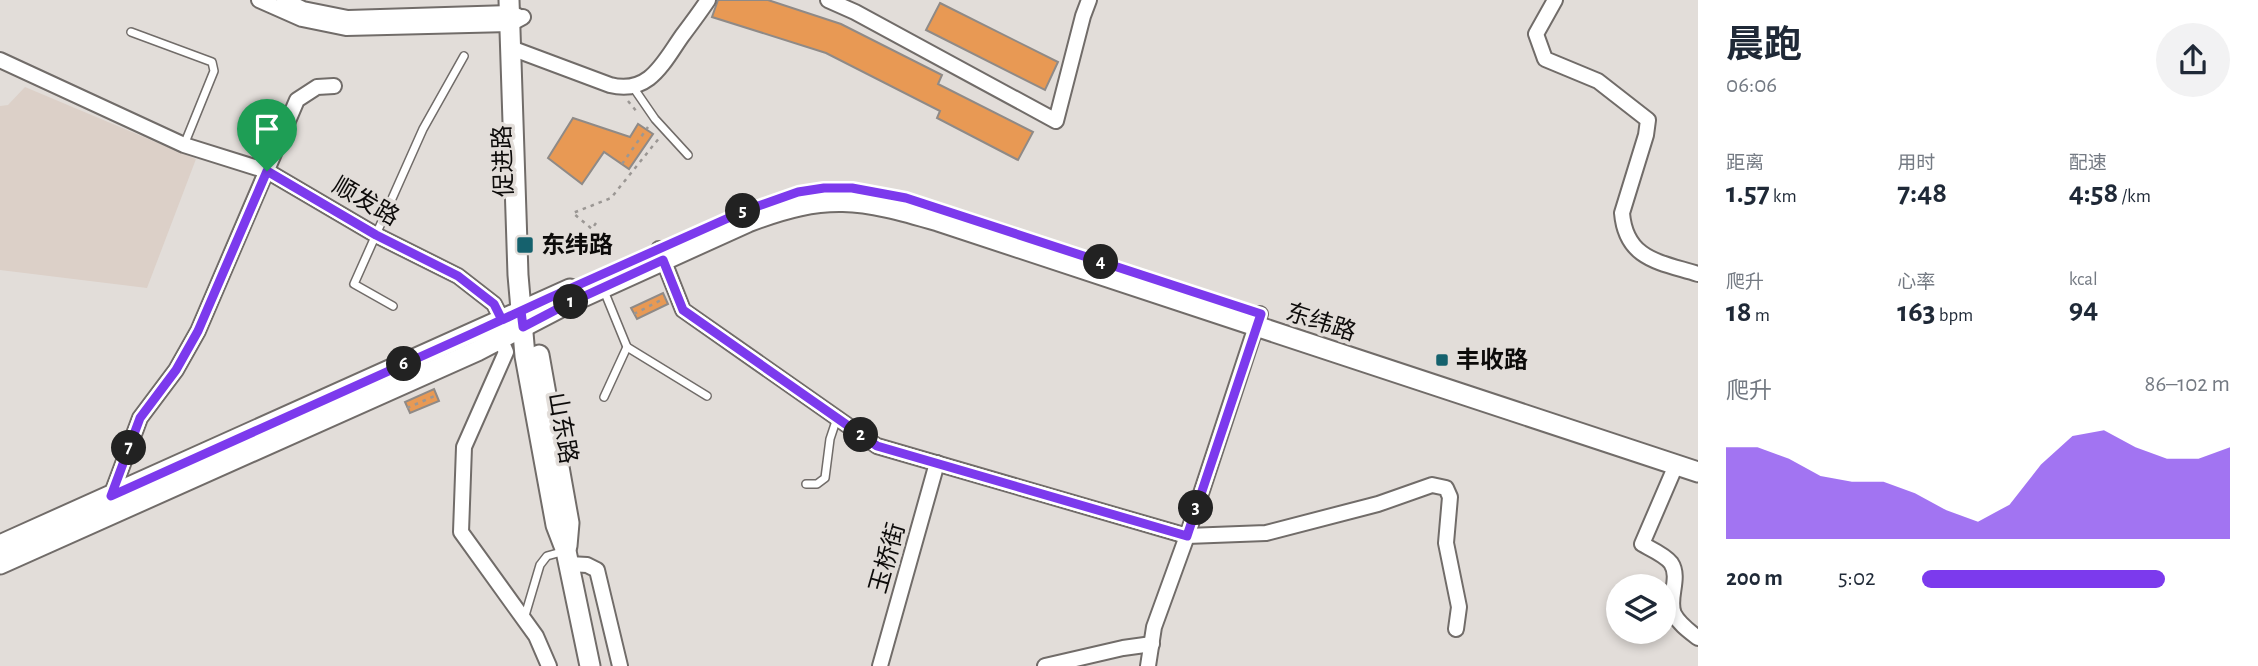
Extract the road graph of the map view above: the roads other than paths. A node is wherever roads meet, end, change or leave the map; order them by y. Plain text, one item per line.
1 (259, 0) edge
2 (284, 0) edge
3 (708, 0) edge
4 (828, 0) edge
5 (1089, 0) edge
6 (1555, 0) edge
7 (515, 11) edge
8 (131, 32) dead end
9 (517, 51) junction
10 (464, 56) dead end
11 (0, 60) edge
12 (334, 86) dead end
13 (633, 86) junction
14 (184, 145) junction
15 (688, 155) dead end
16 (267, 171) junction
17 (376, 235) junction
18 (661, 255) junction
19 (1698, 274) edge
20 (601, 282) junction
21 (393, 306) dead end
22 (528, 316) junction
23 (1259, 320) junction
24 (501, 329) junction
25 (627, 347) junction
26 (707, 396) dead end
27 (604, 397) dead end
28 (837, 418) junction
29 (1698, 459) edge
30 (937, 463) junction
31 (1676, 465) junction
32 (1698, 472) edge
33 (806, 484) dead end
34 (111, 496) junction
35 (1187, 536) junction
36 (0, 545) edge
37 (567, 557) junction
38 (0, 564) edge
39 (524, 619) junction
40 (1456, 629) dead end
41 (1698, 638) edge
42 (1152, 644) junction
43 (549, 666) edge
44 (590, 666) edge
45 (620, 666) edge
46 (880, 666) edge
47 (1045, 666) edge
48 (1148, 666) edge

1 - 7 street
2 - 7 street
3 - 13 street
4 - 5 street
6 - 19 street
7 - 9 main road, 促进路
8 - 14 lane
9 - 13 street
9 - 22 main road, 促进路
10 - 17 lane
11 - 14 street, 顺发路
12 - 16 street
13 - 15 lane
14 - 16 street, 顺发路
16 - 17 street, 顺发路
16 - 34 street
17 - 21 lane
17 - 24 street, 顺发路
18 - 20 main road, 东纬路
18 - 23 main road, 东纬路
18 - 28 street
20 - 22 main road, 东纬路
20 - 25 lane
22 - 24 main road, 东纬路
22 - 37 main road, 山东路
23 - 29 main road, 东纬路
23 - 31 main road, 东纬路
23 - 35 street
24 - 34 main road, 东纬路
24 - 38 main road, 东纬路
24 - 39 street
25 - 26 lane
25 - 27 lane
28 - 30 street
28 - 33 lane
30 - 35 street
30 - 46 street, 玉桥街
31 - 32 main road, 东纬路
31 - 41 street
34 - 36 main road, 东纬路
35 - 40 street
35 - 42 street
37 - 39 lane
37 - 44 main road, 山东路
37 - 45 street
39 - 43 street
42 - 47 street
42 - 48 street

